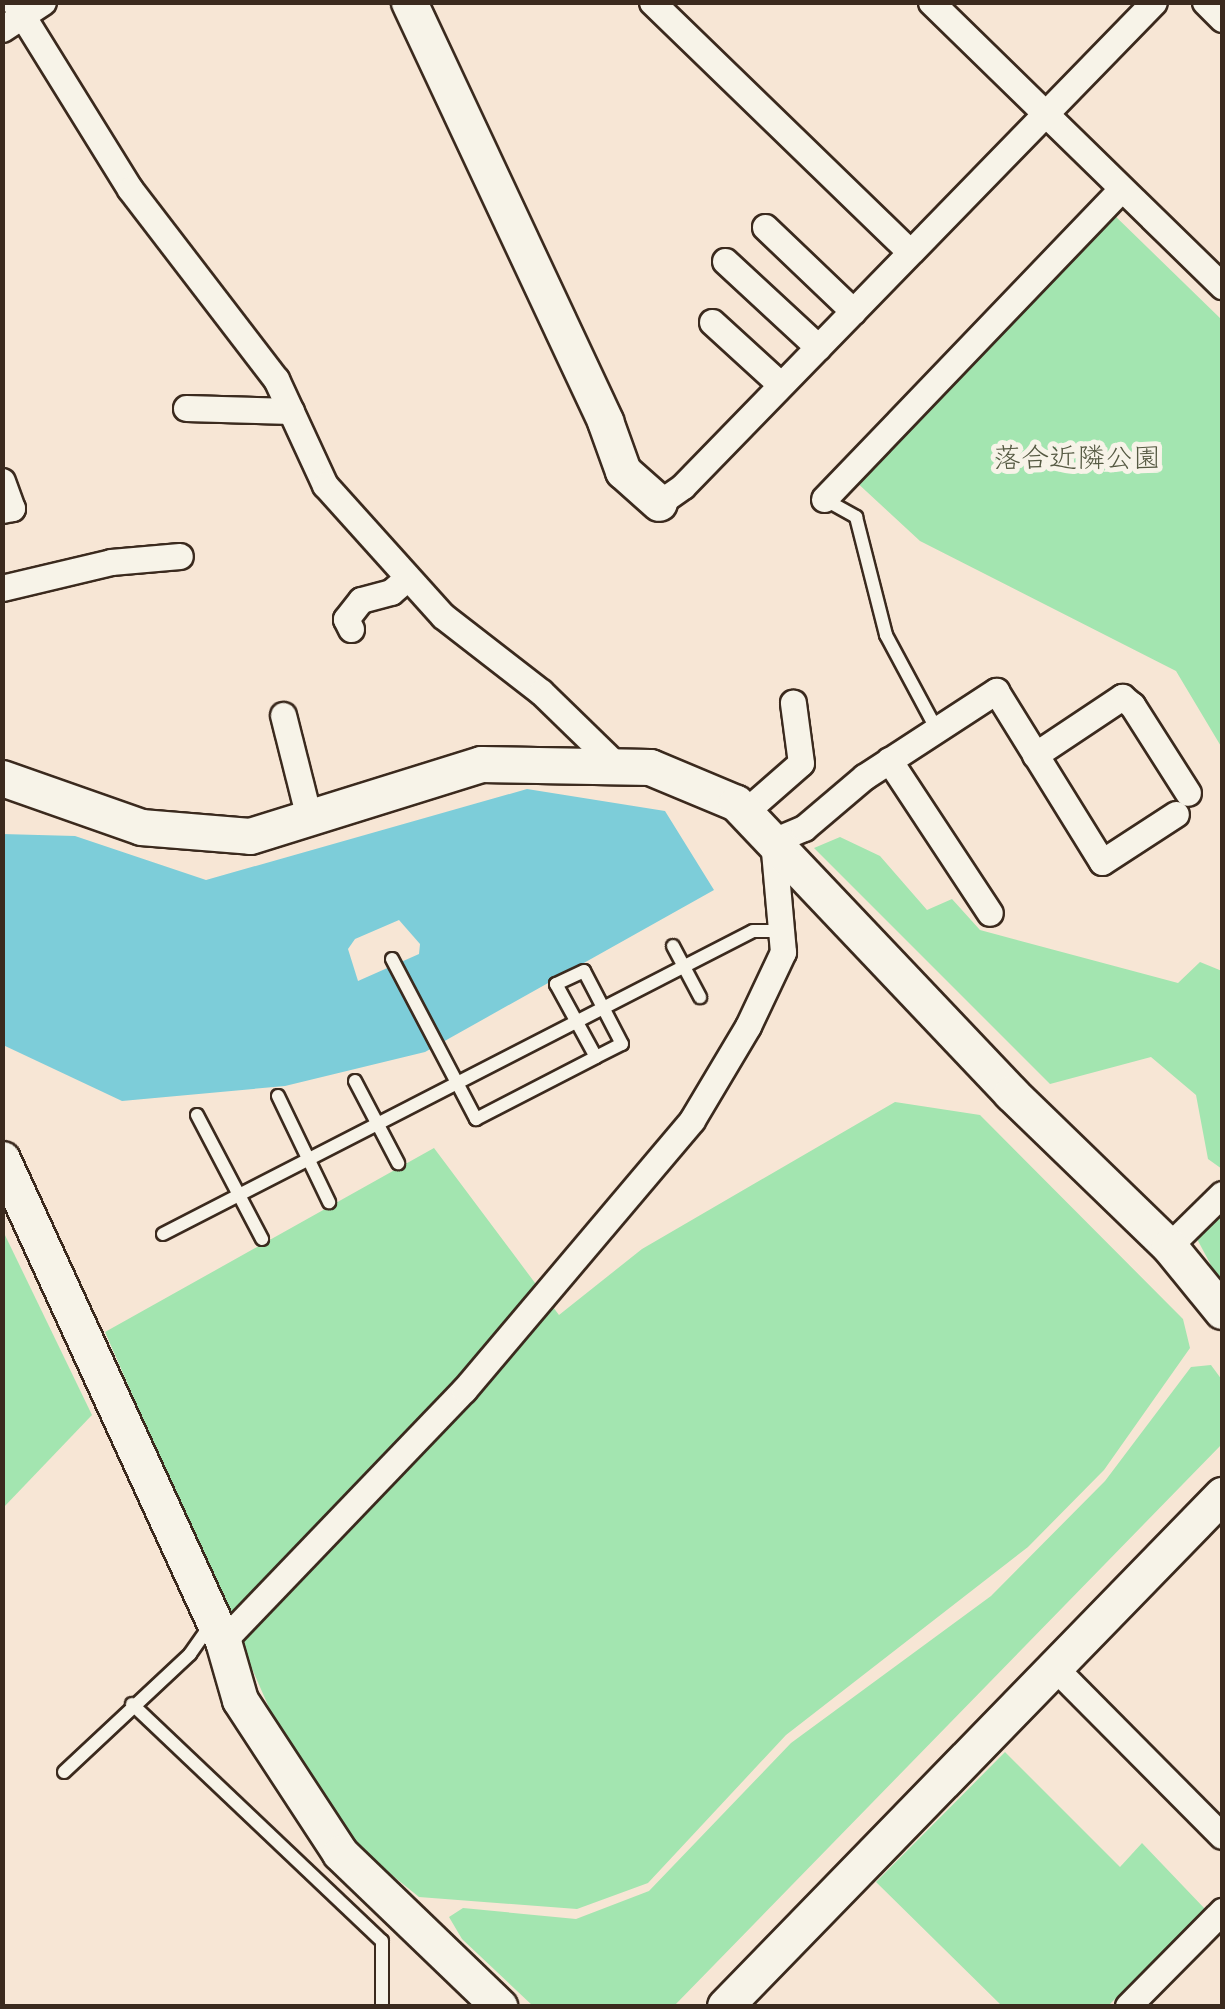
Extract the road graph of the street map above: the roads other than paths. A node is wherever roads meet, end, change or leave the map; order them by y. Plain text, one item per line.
1 (410, 2) edge
2 (652, 2) edge
3 (931, 2) edge
4 (1154, 2) edge
5 (1205, 2) edge
6 (21, 12) edge
7 (1222, 20) edge
8 (1044, 112) junction
9 (1121, 189) junction
10 (765, 227) dead end
11 (910, 252) junction
12 (725, 261) dead end
13 (1222, 286) edge
14 (853, 311) junction
15 (712, 322) dead end
16 (818, 348) junction
17 (781, 385) junction
18 (186, 408) dead end
19 (291, 411) junction
20 (2, 481) edge
21 (824, 499) joint
22 (659, 503) joint
23 (2, 510) edge
24 (180, 556) dead end
25 (407, 578) junction
26 (2, 588) edge
27 (352, 629) dead end
28 (792, 703) dead end
29 (283, 715) dead end
30 (937, 730) junction
31 (1036, 755) junction
32 (889, 760) junction
33 (618, 767) junction
34 (2, 778) edge
35 (745, 812) junction
36 (309, 818) junction
37 (773, 841) junction
38 (990, 914) dead end
39 (781, 932) junction
40 (673, 946) dead end
41 (392, 959) dead end
42 (684, 966) junction
43 (700, 997) dead end
44 (603, 1008) junction
45 (576, 1022) junction
46 (596, 1057) junction
47 (355, 1081) dead end
48 (457, 1084) junction
49 (278, 1096) dead end
50 (198, 1115) dead end
51 (379, 1124) junction
52 (2, 1159) edge
53 (309, 1160) junction
54 (398, 1163) dead end
55 (1222, 1194) edge
56 (240, 1195) junction
57 (329, 1202) dead end
58 (163, 1234) dead end
59 (262, 1239) dead end
60 (1170, 1246) junction
61 (1222, 1311) edge
62 (1222, 1495) edge
63 (218, 1631) junction
64 (1054, 1667) junction
65 (132, 1704) junction
66 (64, 1772) dead end
67 (1222, 1836) edge
68 (1222, 1911) edge
69 (382, 2006) edge
70 (498, 2006) edge
71 (725, 2006) edge
72 (1128, 2006) edge

1 - 22 street
2 - 11 street
3 - 8 street
4 - 8 street
5 - 7 street
6 - 19 street
8 - 9 street
8 - 11 street
9 - 13 street
9 - 21 street
10 - 14 street
11 - 14 street
12 - 16 street
14 - 16 street
15 - 17 street
16 - 17 street
17 - 22 street
18 - 19 street
19 - 25 street
20 - 23 street
21 - 30 lane
24 - 26 street
25 - 27 street
25 - 33 street
28 - 35 street
29 - 36 street
30 - 31 street
30 - 32 street
31 - 31 street
32 - 37 street
32 - 38 street
33 - 35 street
33 - 36 street
34 - 36 street
35 - 37 street
37 - 39 street
37 - 60 street
39 - 42 lane
39 - 63 street
40 - 42 lane
41 - 48 lane
42 - 43 lane
42 - 44 lane
44 - 45 lane
44 - 45 lane
44 - 46 lane
45 - 46 lane
45 - 48 lane
46 - 48 lane
47 - 51 lane
48 - 51 lane
49 - 53 lane
50 - 56 lane
51 - 53 lane
51 - 54 lane
52 - 63 street
53 - 56 lane
53 - 57 lane
55 - 60 street
56 - 58 lane
56 - 59 lane
60 - 61 street
62 - 64 street
63 - 65 lane
63 - 70 street
64 - 67 street
64 - 71 street
65 - 66 lane
65 - 69 lane
68 - 72 street

